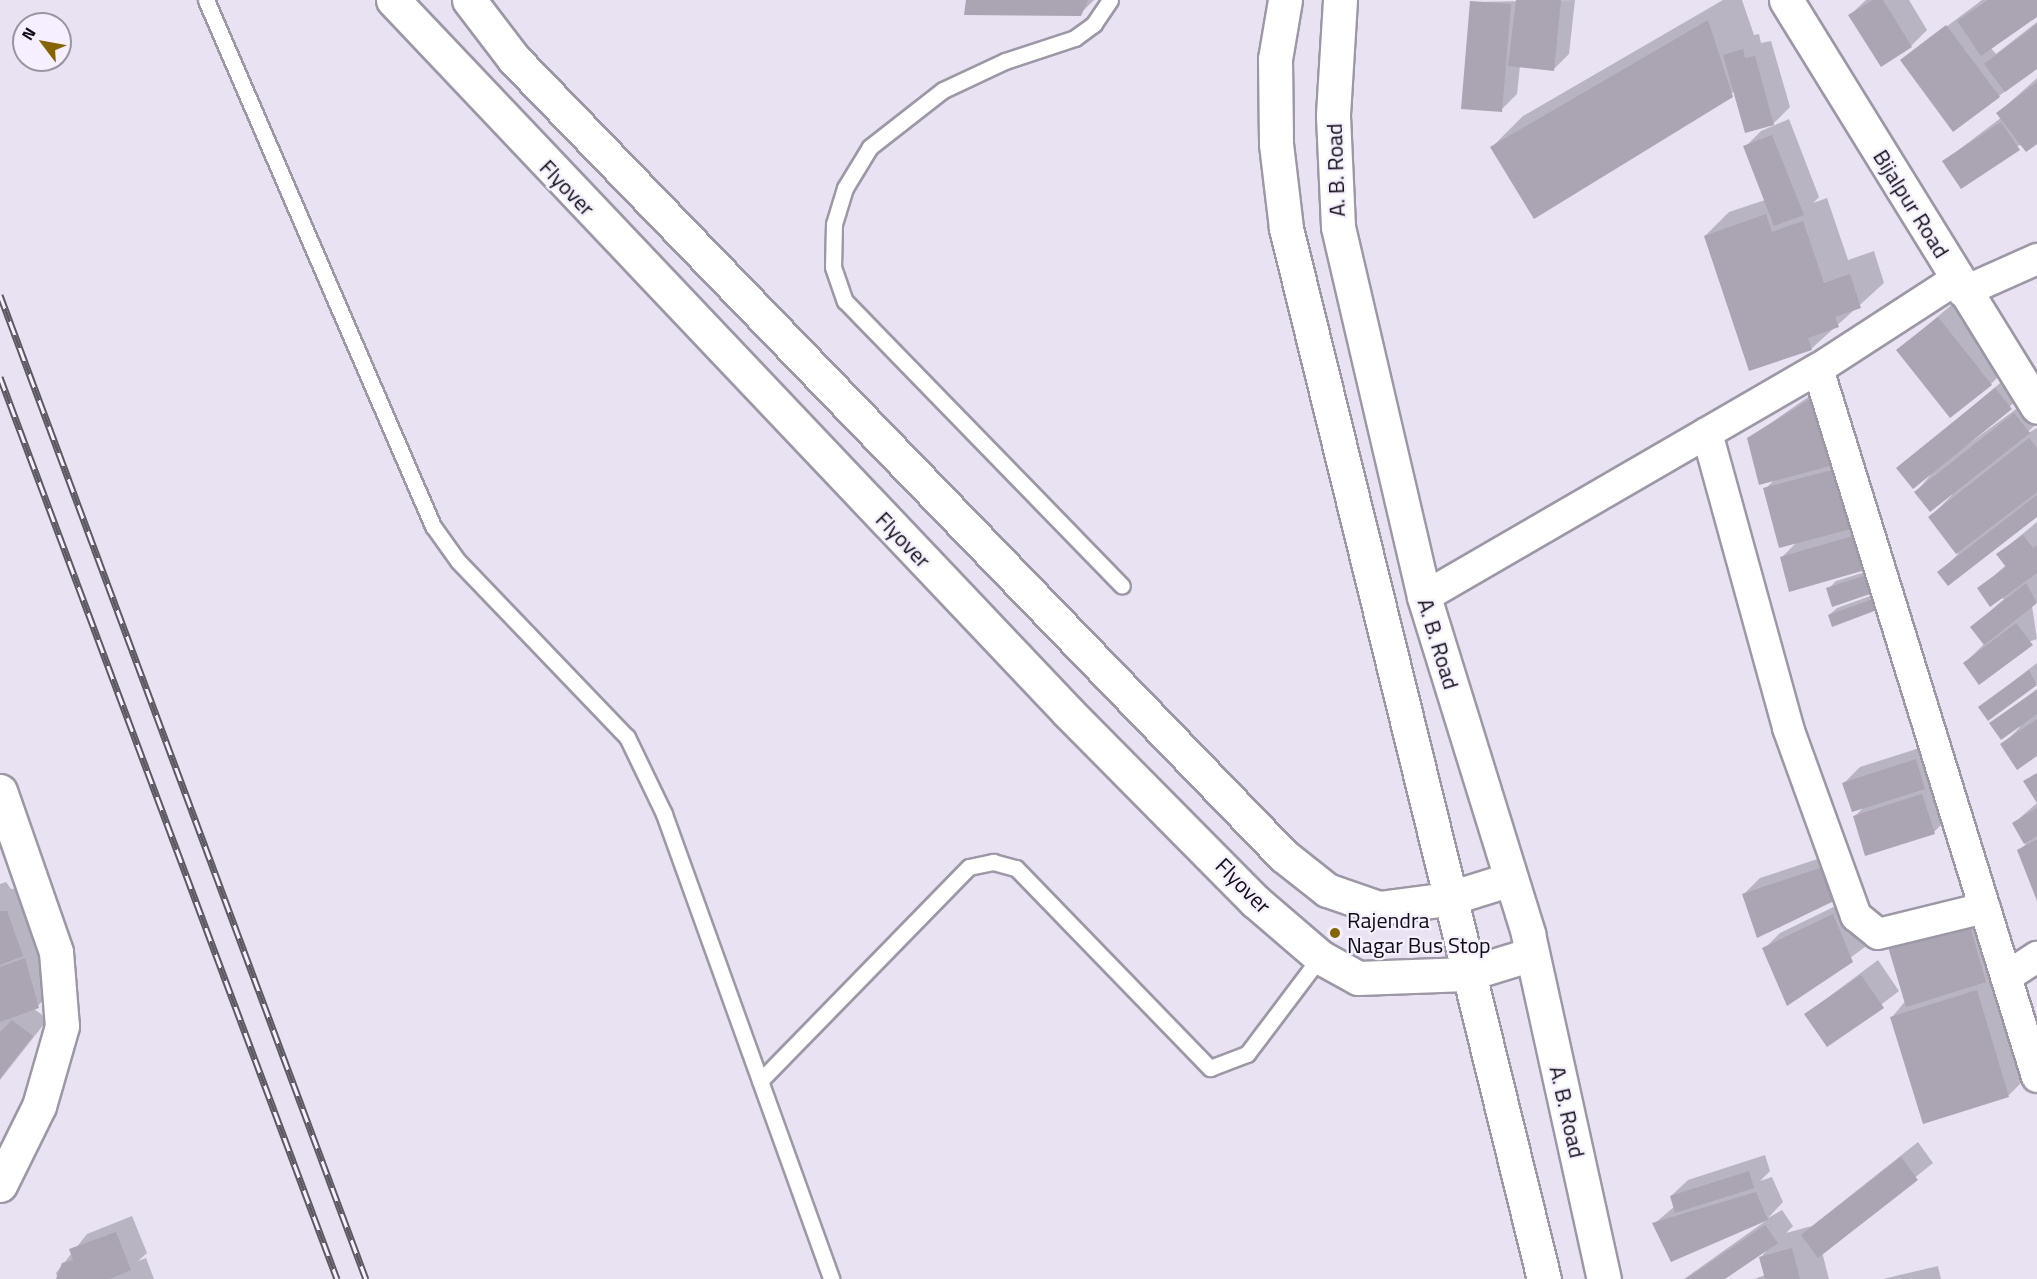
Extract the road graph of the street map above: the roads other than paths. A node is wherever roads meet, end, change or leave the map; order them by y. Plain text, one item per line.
1 (206, 0) edge
2 (393, 0) edge
3 (469, 0) edge
4 (1110, 0) edge
5 (1285, 0) edge
6 (1340, 0) edge
7 (1786, 0) edge
8 (2037, 259) edge
9 (1960, 285) junction
10 (1818, 369) junction
11 (2037, 407) edge
12 (1707, 433) junction
13 (1122, 586) dead end
14 (1424, 597) junction
15 (0, 791) edge
16 (1511, 879) junction
17 (1447, 899) junction
18 (1985, 908) junction
19 (1532, 954) junction
20 (1320, 957) junction
21 (2037, 957) edge
22 (1467, 974) junction
23 (2006, 977) junction
24 (2037, 1077) edge
25 (760, 1081) junction
26 (0, 1185) edge
27 (831, 1279) edge
28 (1544, 1279) edge
29 (1604, 1279) edge

1 - 25 lane
2 - 20 main road, Flyover
3 - 17 main road
4 - 13 lane
5 - 17 main road, A. B. Road
6 - 14 main road, A. B. Road
7 - 9 main road, Bijalpur Road
8 - 9 street
9 - 10 street
9 - 11 main road, Bijalpur Road
10 - 12 street
10 - 18 street
12 - 14 street
12 - 18 street
14 - 16 main road, A. B. Road
15 - 26 main road
16 - 17 main road
16 - 19 main road, A. B. Road
17 - 22 main road, A. B. Road
18 - 23 street
19 - 22 main road, Flyover
19 - 29 main road, A. B. Road
20 - 22 main road, Flyover
20 - 25 lane
21 - 23 street
22 - 28 main road
23 - 24 street
25 - 27 lane

